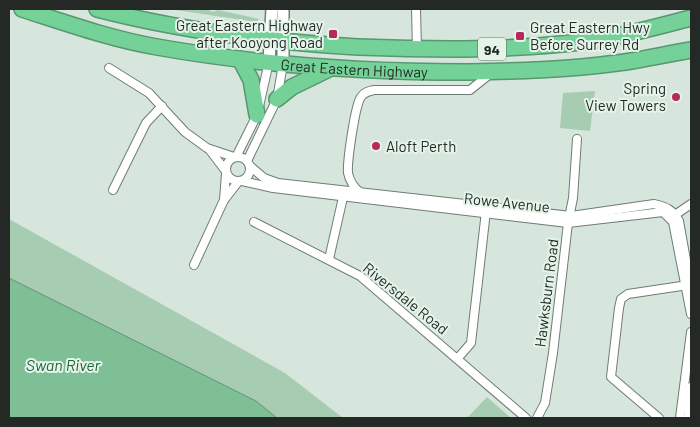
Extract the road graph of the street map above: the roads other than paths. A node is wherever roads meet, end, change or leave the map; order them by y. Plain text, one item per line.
1 (22, 9) edge
2 (97, 9) edge
3 (272, 9) edge
4 (283, 9) edge
5 (416, 9) edge
6 (120, 11) edge
7 (150, 15) edge
8 (691, 18) edge
9 (277, 40) junction
10 (417, 50) junction
11 (691, 50) edge
12 (240, 59) junction
13 (276, 63) junction
14 (109, 68) dead end
15 (330, 69) junction
16 (494, 72) junction
17 (277, 99) junction
18 (162, 106) junction
19 (257, 115) junction
20 (577, 139) dead end
21 (207, 148) junction
22 (235, 157) junction
23 (248, 164) junction
24 (226, 172) junction
25 (240, 181) junction
26 (113, 190) dead end
27 (361, 192) junction
28 (344, 193) junction
29 (224, 200) junction
30 (691, 204) edge
31 (486, 211) junction
32 (673, 216) junction
33 (569, 219) junction
34 (254, 222) dead end
35 (328, 259) junction
36 (194, 265) dead end
37 (689, 286) edge
38 (691, 314) edge
39 (691, 332) edge
40 (458, 358) junction
41 (691, 387) edge
42 (526, 418) edge
43 (537, 418) edge
44 (659, 418) edge
45 (680, 418) edge
46 (688, 418) edge

1 - 12 highway, Great Eastern Highway / 94
2 - 6 highway, Great Eastern Highway / 94
3 - 9 street
4 - 9 street
5 - 10 street
6 - 7 highway, Great Eastern Highway / 94
7 - 9 highway, Great Eastern Highway / 94
8 - 10 highway, Great Eastern Highway / 94
9 - 10 highway, Great Eastern Highway / 94
9 - 13 street
11 - 16 highway, Great Eastern Highway / 94
12 - 13 highway, Great Eastern Highway / 94
12 - 19 highway
13 - 15 highway, Great Eastern Highway / 94
13 - 17 street
13 - 19 street
14 - 18 street
15 - 16 highway, Great Eastern Highway / 94
15 - 17 highway
16 - 27 street
17 - 23 street
18 - 21 street
18 - 26 street
19 - 22 street
20 - 33 street, Hawksburn Road
21 - 22 street
21 - 24 street
22 - 23 street
22 - 24 street
23 - 25 street
23 - 28 street, Rowe Avenue
24 - 25 street
24 - 29 street
25 - 28 street, Rowe Avenue
25 - 29 street
27 - 28 street, Rowe Avenue
27 - 31 street, Rowe Avenue
28 - 31 street, Rowe Avenue
28 - 35 street
29 - 36 street
30 - 32 street
31 - 33 street, Rowe Avenue
31 - 40 street
32 - 33 street, Rowe Avenue
32 - 37 street
33 - 43 street, Hawksburn Road
34 - 35 street, Riversdale Road
35 - 40 street, Riversdale Road
37 - 38 street
37 - 44 street
39 - 45 street
40 - 42 street, Riversdale Road
41 - 46 street

